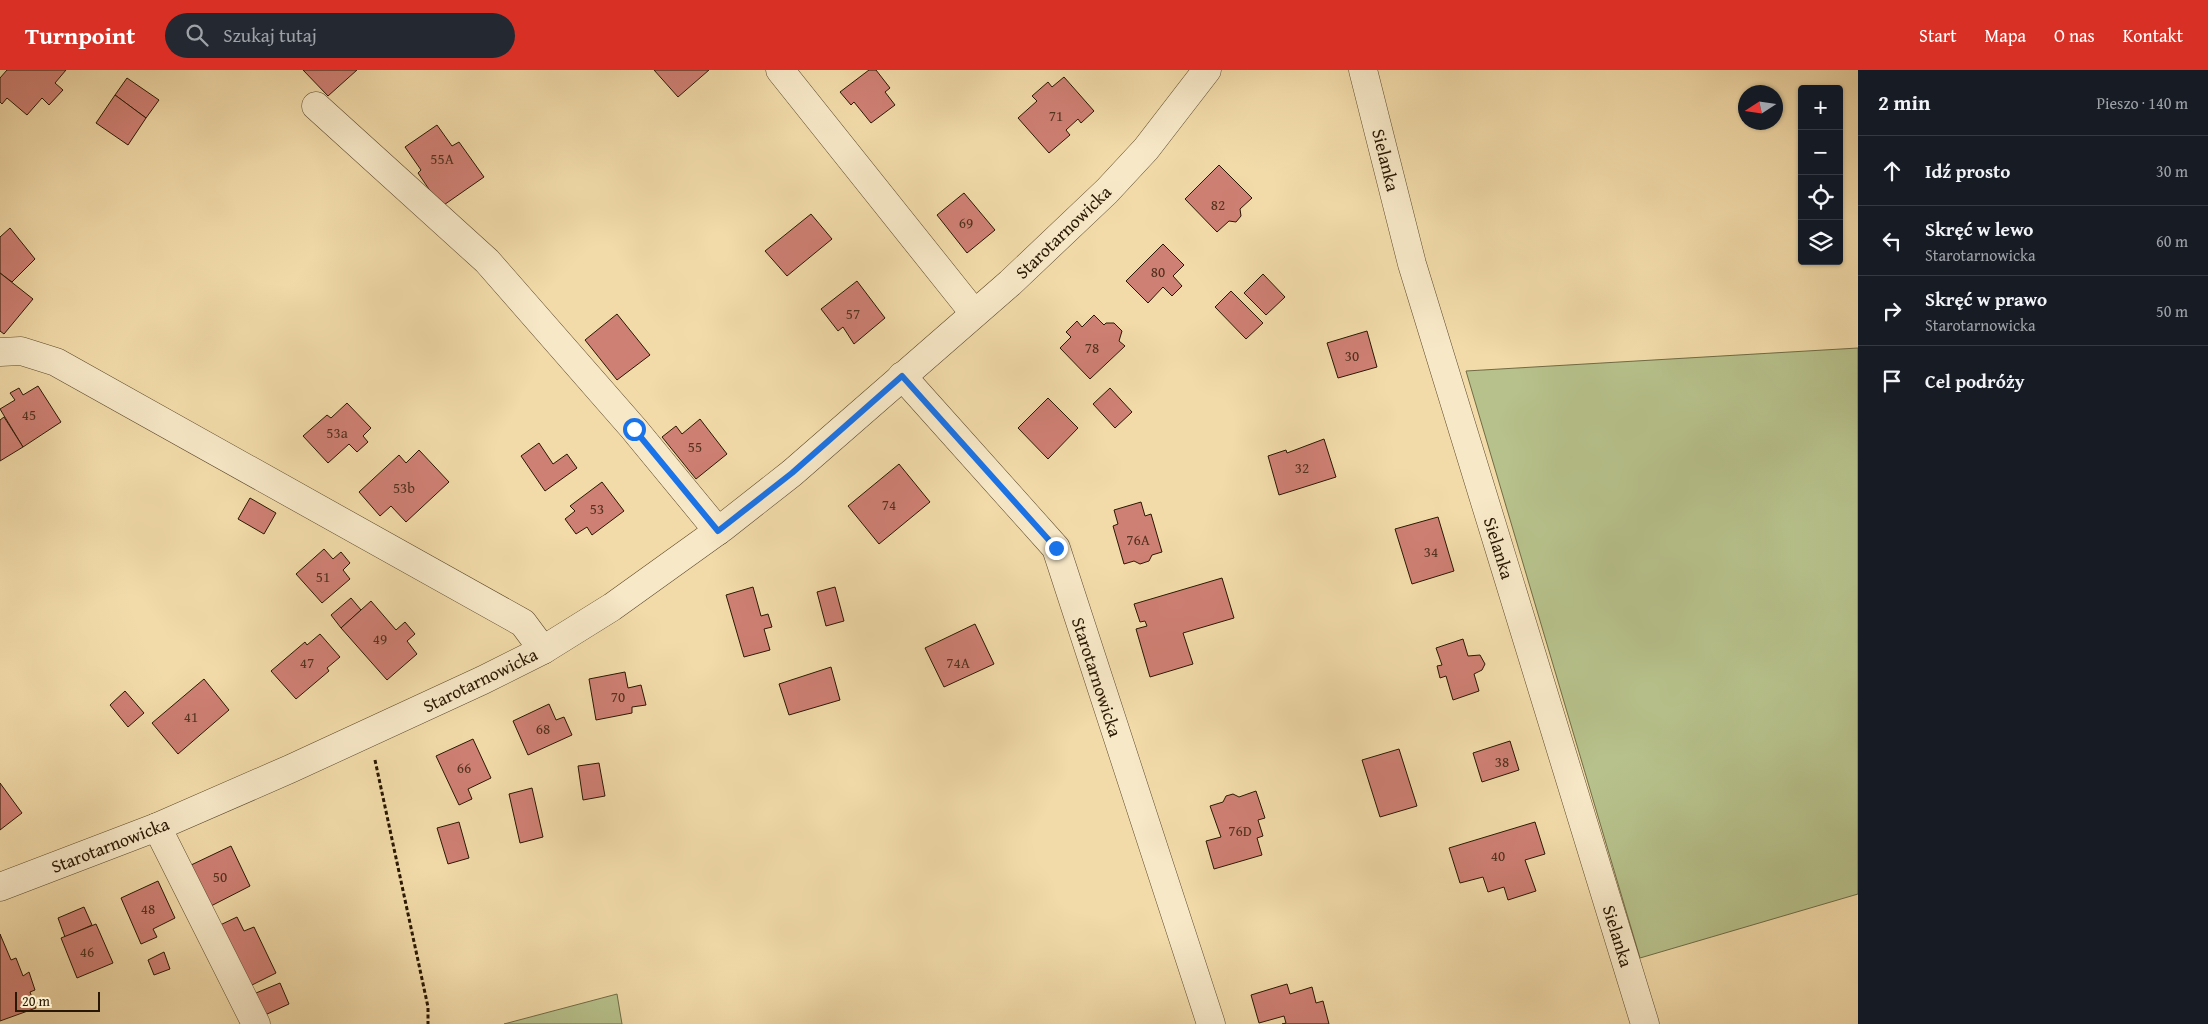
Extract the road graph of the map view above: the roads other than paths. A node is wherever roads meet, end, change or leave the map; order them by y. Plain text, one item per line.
1 (780, 70) edge
2 (1207, 70) edge
3 (1363, 70) edge
4 (316, 106) dead end
5 (974, 313) junction
6 (0, 352) edge
7 (902, 376) junction
8 (718, 531) junction
9 (543, 650) junction
10 (157, 827) junction
11 (0, 887) edge
12 (256, 1024) edge
13 (1211, 1024) edge
14 (1645, 1024) edge

1 - 5 street
2 - 5 street, Starotarnowicka
3 - 14 street, Sielanka
4 - 8 street
5 - 7 street, Starotarnowicka
6 - 9 street
7 - 8 street, Starotarnowicka
7 - 13 street, Starotarnowicka
8 - 9 street, Starotarnowicka
9 - 10 street, Starotarnowicka
10 - 11 street, Starotarnowicka
10 - 12 street

